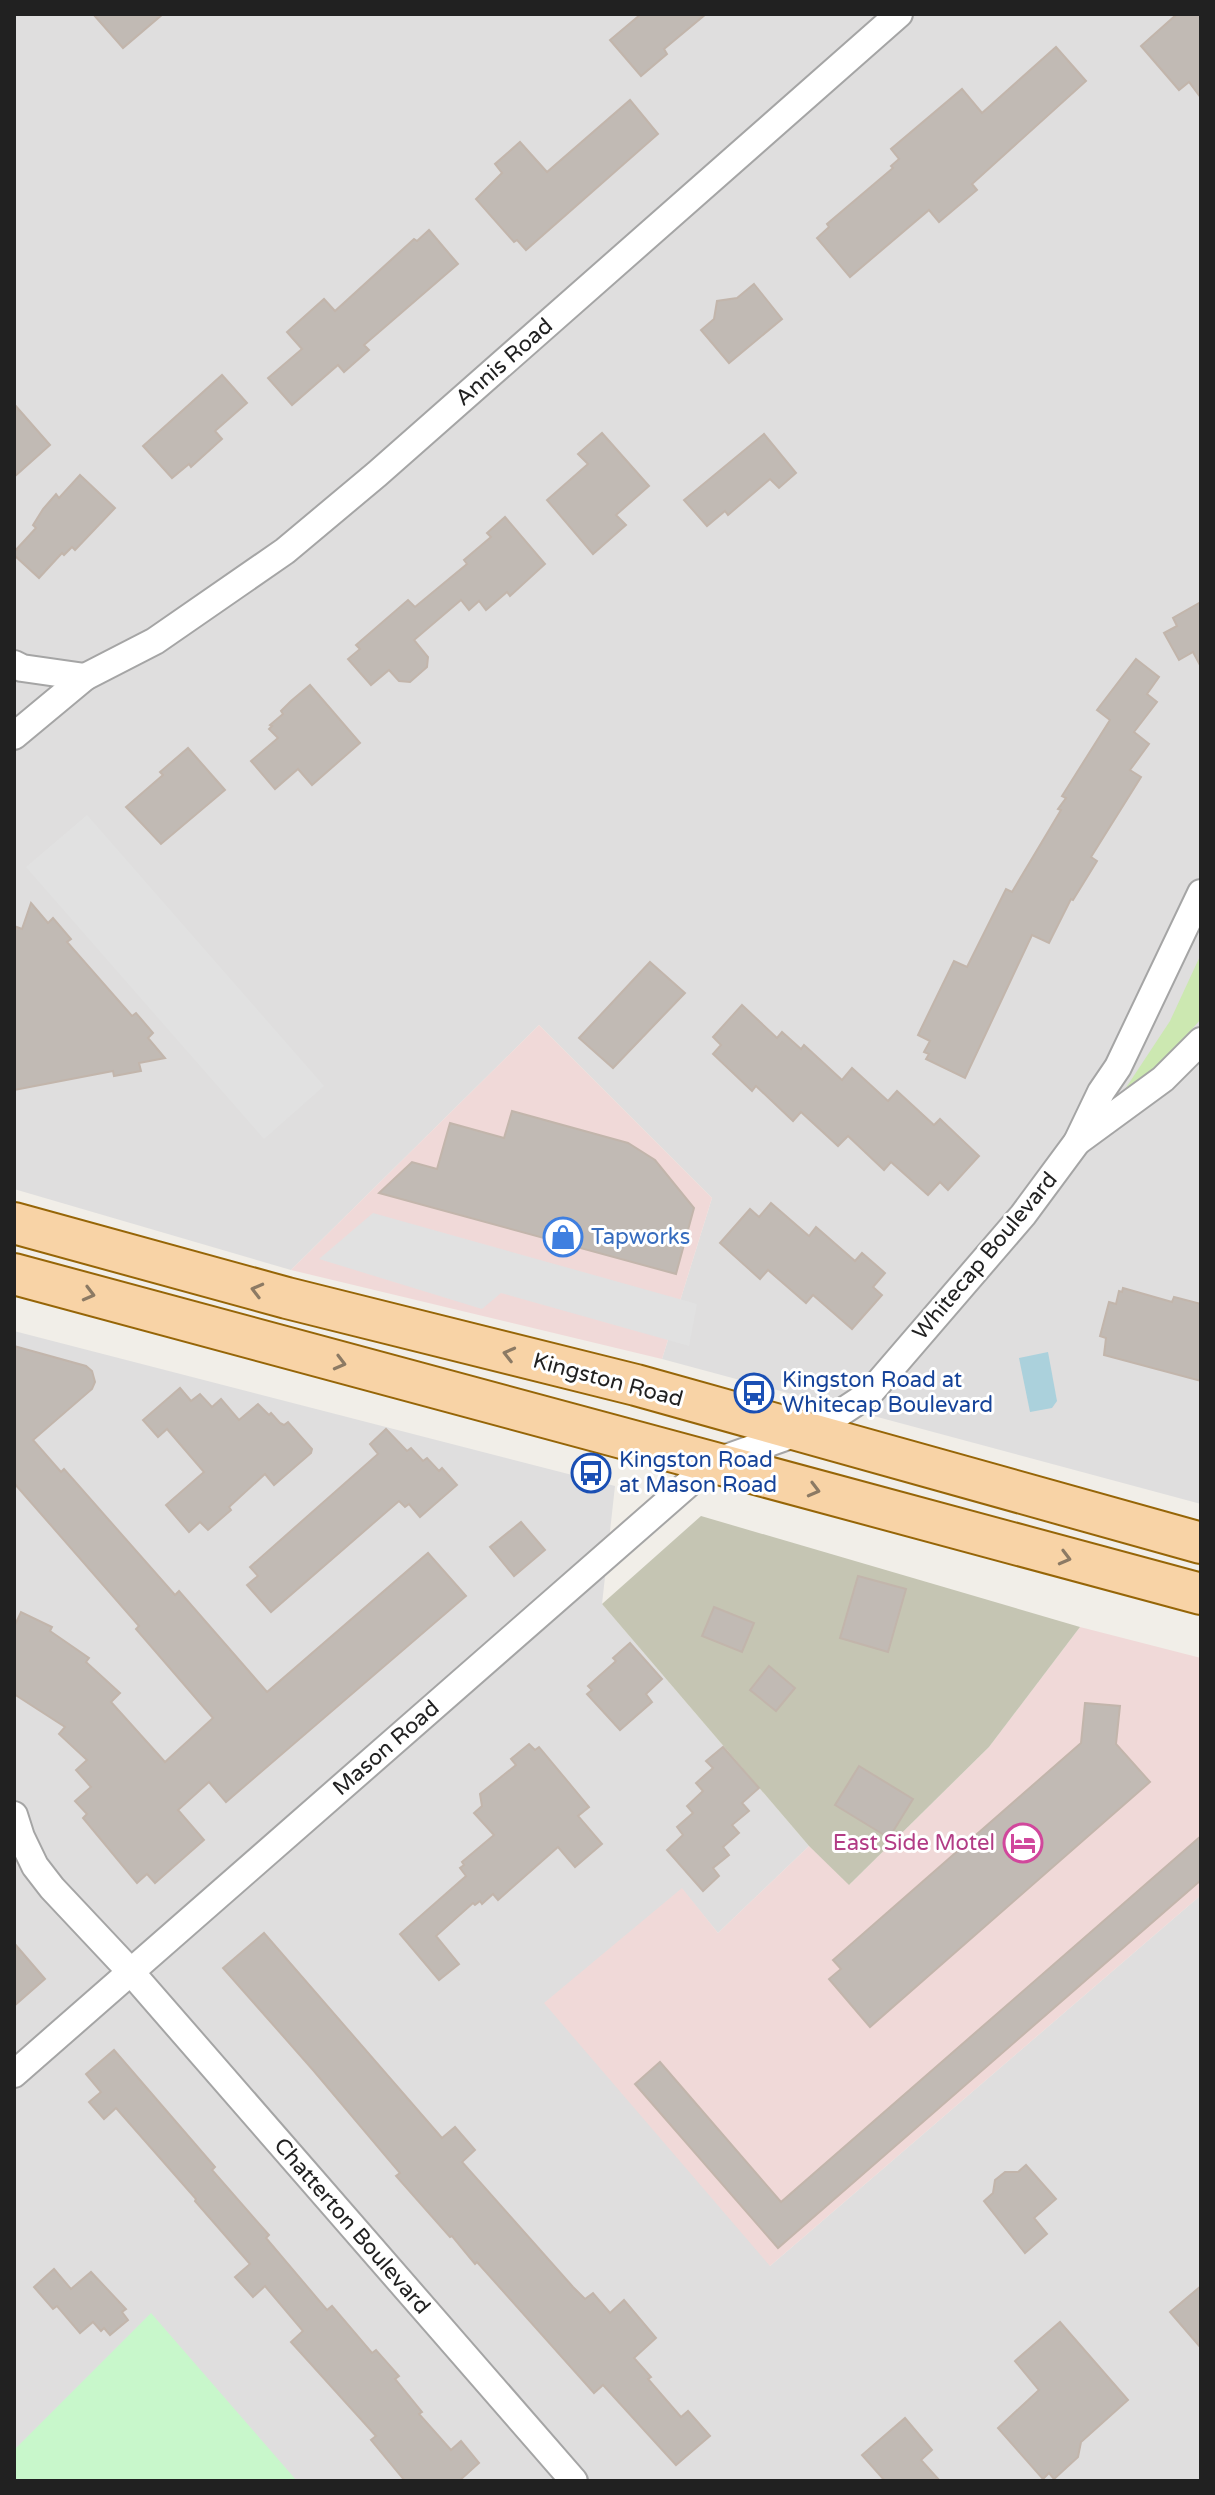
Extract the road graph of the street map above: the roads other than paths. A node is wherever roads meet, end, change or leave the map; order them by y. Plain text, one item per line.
1 (899, 14) edge
2 (14, 664) edge
3 (85, 677) junction
4 (14, 736) edge
5 (1201, 893) edge
6 (1201, 1041) edge
7 (1077, 1142) junction
8 (14, 1223) edge
9 (14, 1274) edge
10 (786, 1438) junction
11 (712, 1463) junction
12 (1201, 1543) edge
13 (1201, 1594) edge
14 (14, 1815) edge
15 (130, 1971) junction
16 (14, 2074) edge
17 (574, 2481) edge

1 - 3 street, Annis Road
2 - 3 street
3 - 4 street, Annis Road
5 - 7 street, Whitecap Boulevard
6 - 7 street, Whitecap Boulevard
7 - 10 street, Whitecap Boulevard
10 -> 8 main road, Kingston Road
9 -> 11 main road
10 - 11 street, Mason Road
10 - 12 main road, Kingston Road
11 -> 13 main road
11 - 15 street, Mason Road
14 - 15 street, Chatterton Boulevard
15 - 16 street, Mason Road
15 - 17 street, Chatterton Boulevard

